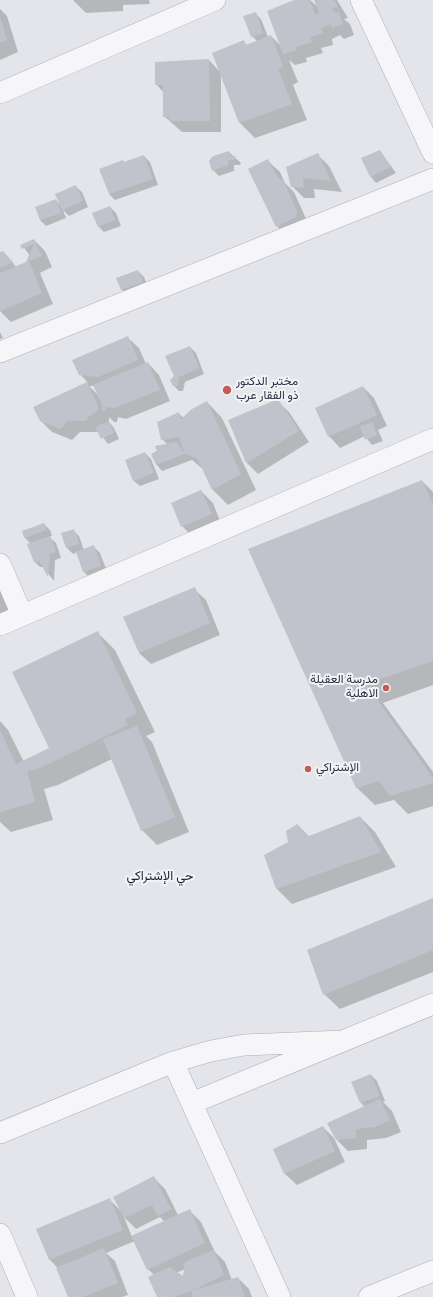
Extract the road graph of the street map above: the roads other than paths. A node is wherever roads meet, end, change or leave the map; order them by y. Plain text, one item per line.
1 (216, 0) edge
2 (361, 0) edge
3 (0, 93) edge
4 (433, 153) edge
5 (433, 179) edge
6 (0, 352) edge
7 (433, 439) edge
8 (0, 564) edge
9 (22, 615) junction
10 (0, 625) edge
11 (433, 1004) edge
12 (343, 1041) junction
13 (172, 1062) junction
14 (192, 1103) junction
15 (0, 1133) edge
16 (0, 1234) edge
17 (433, 1271) edge
18 (27, 1297) edge
19 (280, 1297) edge
20 (369, 1297) edge

1 - 3 street
2 - 4 street
5 - 6 street
7 - 9 street
8 - 9 street
9 - 10 street
11 - 12 street
12 - 13 street
12 - 14 street
13 - 14 street
13 - 15 street
14 - 19 street
16 - 18 street
17 - 20 street

